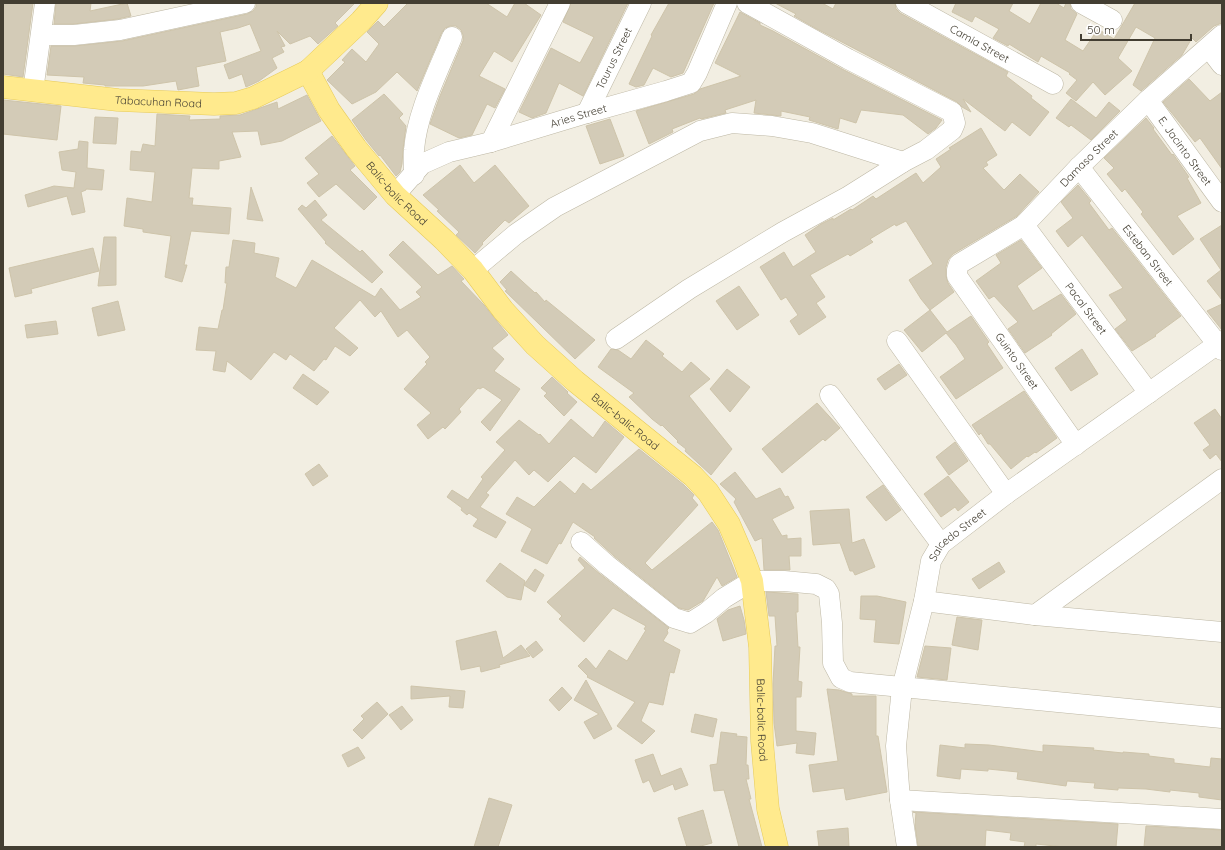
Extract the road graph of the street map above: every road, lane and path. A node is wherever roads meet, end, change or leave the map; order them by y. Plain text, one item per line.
1 (45, 3) edge
2 (245, 3) edge
3 (377, 3) edge
4 (560, 3) edge
5 (642, 3) edge
6 (727, 3) edge
7 (747, 3) edge
8 (906, 3) edge
9 (1081, 3) edge
10 (1112, 20) dead end
11 (41, 35) junction
12 (452, 37) dead end
13 (1215, 42) edge
14 (1222, 65) edge
15 (308, 71) junction
16 (1053, 84) dead end
17 (3, 87) edge
18 (33, 91) junction
19 (1148, 100) junction
20 (587, 113) junction
21 (490, 142) junction
22 (903, 162) junction
23 (1079, 167) junction
24 (414, 175) junction
25 (395, 195) junction
26 (1222, 202) edge
27 (1024, 225) junction
28 (473, 270) junction
29 (957, 276) joint
30 (616, 339) dead end
31 (897, 341) dead end
32 (1220, 345) edge
33 (1148, 392) junction
34 (830, 395) dead end
35 (1076, 445) junction
36 (1222, 479) edge
37 (1006, 494) junction
38 (581, 542) dead end
39 (941, 544) junction
40 (752, 581) junction
41 (924, 601) junction
42 (1035, 615) junction
43 (1222, 632) edge
44 (902, 688) junction
45 (1222, 718) edge
46 (900, 800) junction
47 (1222, 818) edge
48 (777, 847) edge
49 (906, 847) edge

1 - 11 street
2 - 11 street
3 - 15 main road, Tabacuhan Road
4 - 21 street
5 - 20 street, Taurus Street
6 - 20 street, Aries Street
7 - 22 street
8 - 16 street, Camia Street
9 - 10 street
11 - 18 street
12 - 24 street
13 - 14 street
13 - 19 street, Damaso Street
15 - 18 main road, Tabacuhan Road
15 - 25 main road, Balic-balic Road
17 - 18 main road, Tabacuhan Road
19 - 23 street, Damaso Street
19 - 26 street, E. Jacinto Street
20 - 21 street, Aries Street
21 - 24 street, Aries Street
22 - 28 street
22 - 30 street
23 - 27 street, Damaso Street
23 - 32 street, Esteban Street
24 - 25 street, Aries Street
25 - 28 main road, Balic-balic Road
27 - 29 street, Damaso Street
27 - 33 street, Pacal Street
28 - 40 main road, Balic-balic Road
29 - 35 street, Guinto Street
31 - 37 street
32 - 33 street, Salcedo Street
33 - 35 street, Salcedo Street
34 - 39 street
35 - 37 street, Salcedo Street
36 - 42 street
37 - 39 street, Salcedo Street
38 - 40 street
39 - 41 street, Salcedo Street
40 - 44 street
40 - 48 main road, Balic-balic Road
41 - 42 street
41 - 44 street, Salcedo Street
42 - 43 street
44 - 45 street
44 - 46 street, Salcedo Street
46 - 47 street
46 - 49 street, Salcedo Street

